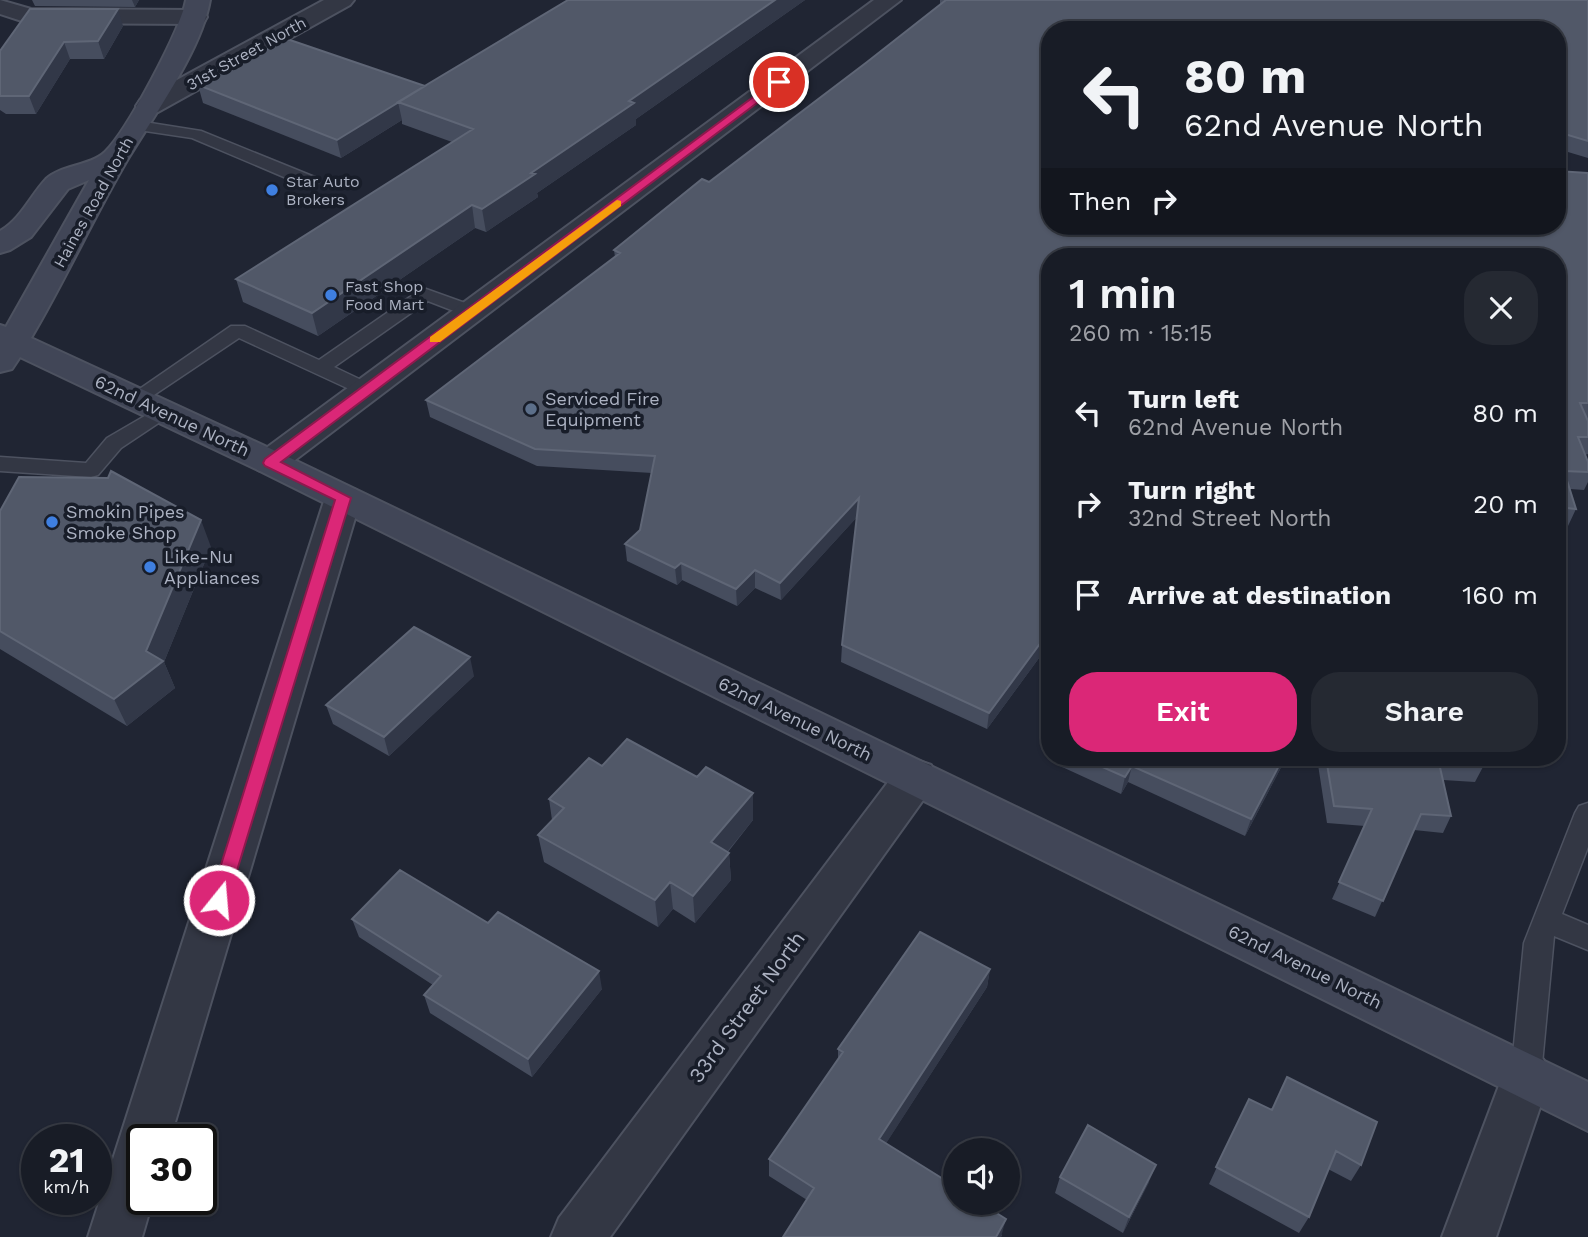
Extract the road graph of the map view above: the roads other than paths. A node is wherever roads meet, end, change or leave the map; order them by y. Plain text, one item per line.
1 (342, 0) edge
2 (889, 0) edge
3 (0, 6) edge
4 (197, 9) edge
5 (144, 116) junction
6 (114, 159) junction
7 (311, 182) dead end
8 (0, 244) edge
9 (472, 312) junction
10 (5, 347) edge
11 (321, 368) junction
12 (368, 390) junction
13 (149, 405) junction
14 (270, 463) junction
15 (1, 466) edge
16 (343, 498) junction
17 (916, 777) junction
18 (1586, 824) edge
19 (1547, 919) junction
20 (1588, 938) edge
21 (1526, 1075) junction
22 (1588, 1107) edge
23 (150, 1124) edge
24 (126, 1202) edge
25 (115, 1237) edge
26 (578, 1237) edge
27 (1469, 1237) edge

1 - 5 street, 31st Street North
2 - 9 street
3 - 4 street
4 - 5 street, Haines Road North
5 - 6 street, Haines Road North
5 - 7 lane
6 - 8 street
6 - 10 street, Haines Road North
9 - 11 lane
9 - 12 street
10 - 13 street, 62nd Avenue North
11 - 12 lane
11 - 13 lane
12 - 14 street
13 - 14 street, 62nd Avenue North
13 - 15 lane
14 - 16 street, 62nd Avenue North
16 - 17 street, 62nd Avenue North
16 - 23 street
17 - 21 street, 62nd Avenue North
17 - 26 street, 33rd Street North
18 - 19 lane
19 - 20 lane
19 - 21 lane
21 - 22 street, 62nd Avenue North
21 - 27 street
24 - 25 street

